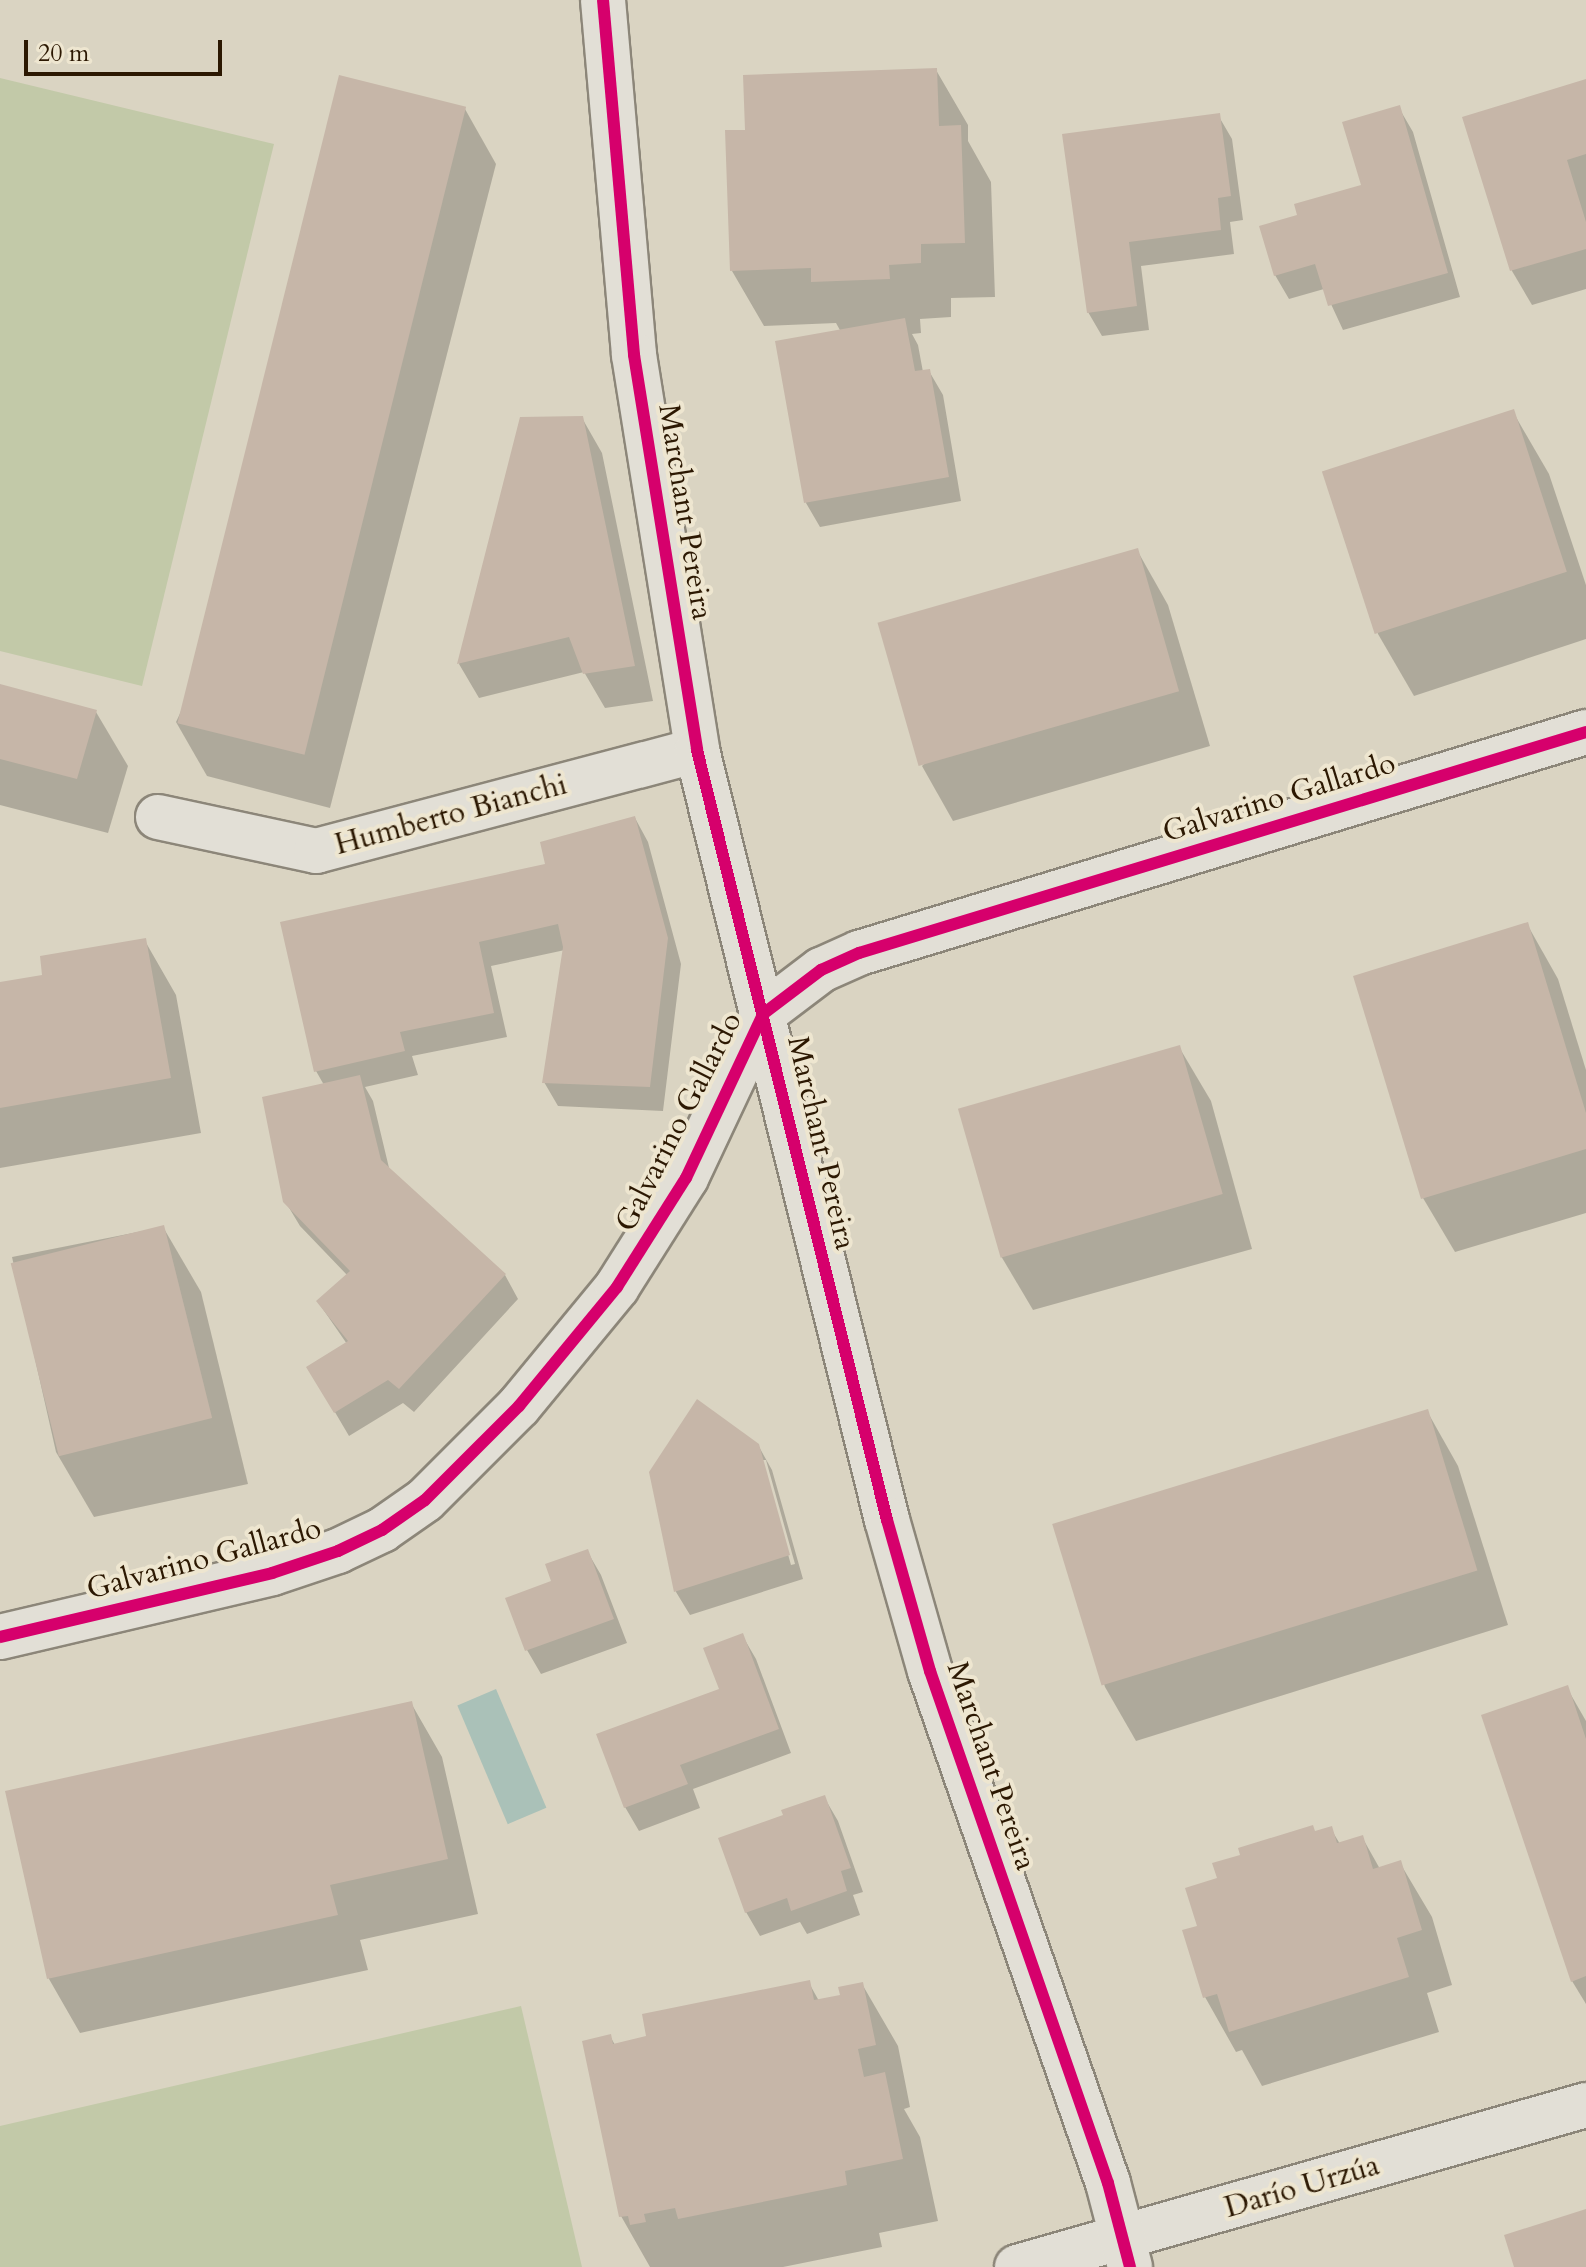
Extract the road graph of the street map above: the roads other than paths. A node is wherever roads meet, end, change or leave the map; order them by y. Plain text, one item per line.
1 (603, 0) edge
2 (1586, 732) edge
3 (697, 750) junction
4 (158, 817) dead end
5 (763, 1014) junction
6 (0, 1637) edge
7 (1586, 2105) edge
8 (1126, 2253) edge
9 (1017, 2267) edge

1 - 3 street, Marchant Pereira
2 - 5 street, Galvarino Gallardo
3 - 4 street, Humberto Bianchi
3 - 5 street, Marchant Pereira
5 - 6 street, Galvarino Gallardo
5 - 8 street, Marchant Pereira
7 - 8 street, Darío Urzúa
8 - 9 street, Darío Urzúa

